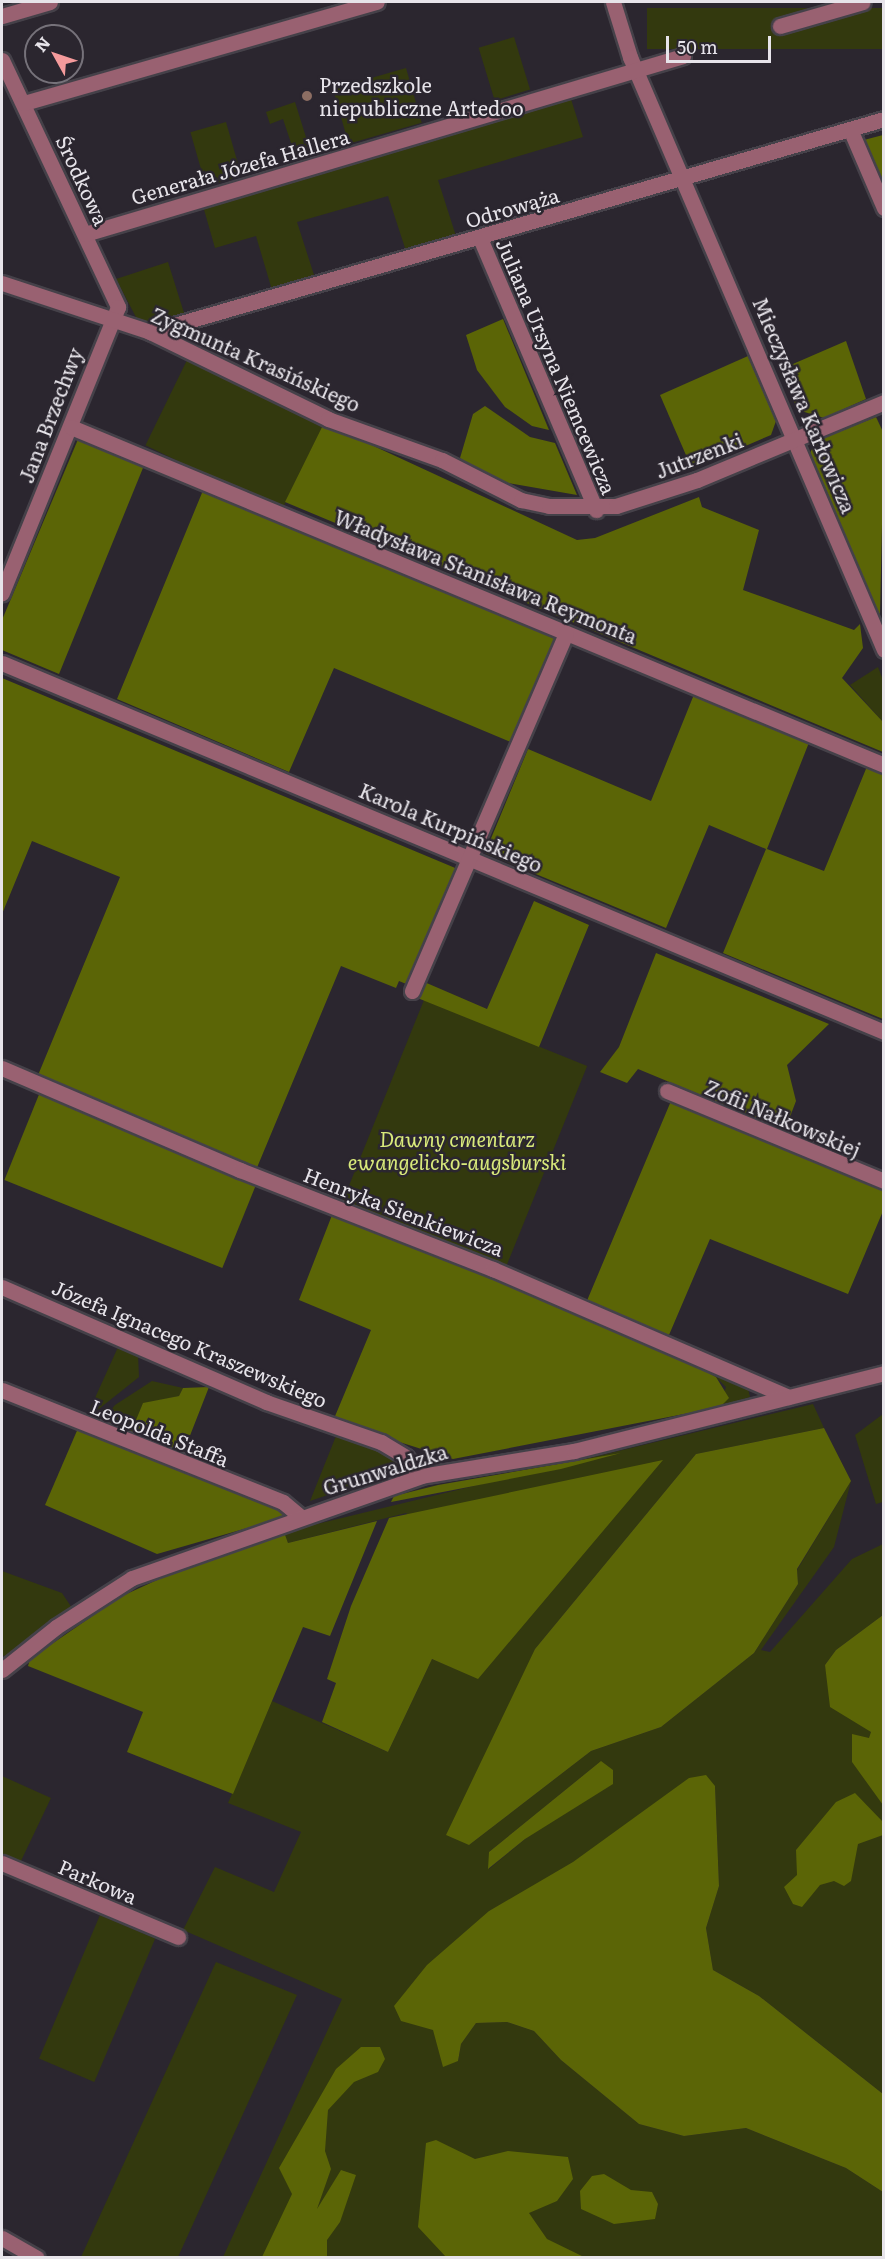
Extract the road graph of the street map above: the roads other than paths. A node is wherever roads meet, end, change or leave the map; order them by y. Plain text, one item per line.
1 (50, 2) edge
2 (377, 2) edge
3 (613, 2) edge
4 (863, 2) edge
5 (2, 16) edge
6 (780, 26) dead end
7 (683, 56) dead end
8 (2, 60) edge
9 (635, 69) junction
10 (24, 103) junction
11 (884, 119) edge
12 (850, 129) junction
13 (684, 178) junction
14 (884, 208) edge
15 (85, 234) junction
16 (480, 238) junction
17 (2, 283) edge
18 (111, 319) junction
19 (150, 332) junction
20 (884, 402) edge
21 (71, 427) junction
22 (798, 438) junction
23 (521, 500) joint
24 (596, 510) junction
25 (2, 593) edge
26 (566, 634) junction
27 (882, 641) edge
28 (2, 663) edge
29 (884, 765) edge
30 (471, 857) junction
31 (412, 991) dead end
32 (884, 1032) edge
33 (2, 1068) edge
34 (667, 1091) dead end
35 (884, 1181) edge
36 (2, 1287) edge
37 (884, 1373) edge
38 (2, 1390) edge
39 (789, 1397) junction
40 (421, 1476) junction
41 (301, 1517) junction
42 (2, 1670) edge
43 (2, 1863) edge
44 (178, 1937) dead end
45 (2, 2238) edge
46 (36, 2258) edge

1 - 5 street
2 - 10 street
3 - 9 street, Mieczysława Karłowicza
4 - 6 street
7 - 9 street, Generała Józefa Hallera
8 - 10 street, Środkowa
9 - 13 street, Mieczysława Karłowicza
9 - 15 street, Generała Józefa Hallera
10 - 15 street, Środkowa
11 - 12 street, Odrowąża
12 - 13 street, Odrowąża
12 - 14 street
13 - 16 street, Odrowąża
13 - 22 street, Mieczysława Karłowicza
15 - 18 street, Środkowa
16 - 19 street, Odrowąża
16 - 24 street, Juliana Ursyna Niemcewicza
17 - 18 street, Zygmunta Krasińskiego
18 - 19 street, Zygmunta Krasińskiego
18 - 21 street, Jana Brzechwy
19 - 23 street, Zygmunta Krasińskiego
20 - 22 street, Jutrzenki
21 - 25 street, Jana Brzechwy
21 - 26 street, Władysława Stanisława Reymonta
22 - 24 street, Jutrzenki
22 - 27 street, Mieczysława Karłowicza
23 - 24 street, Jutrzenki
26 - 29 street, Władysława Stanisława Reymonta
26 - 30 street
28 - 30 street, Karola Kurpińskiego
30 - 31 street
30 - 32 street, Karola Kurpińskiego
33 - 39 street, Henryka Sienkiewicza
34 - 35 street, Zofii Nałkowskiej
36 - 40 street, Józefa Ignacego Kraszewskiego
37 - 39 street, Grunwaldzka
38 - 41 street, Leopolda Staffa
39 - 40 street, Grunwaldzka
40 - 41 street, Grunwaldzka
41 - 42 street, Grunwaldzka
43 - 44 street, Parkowa
45 - 46 street

